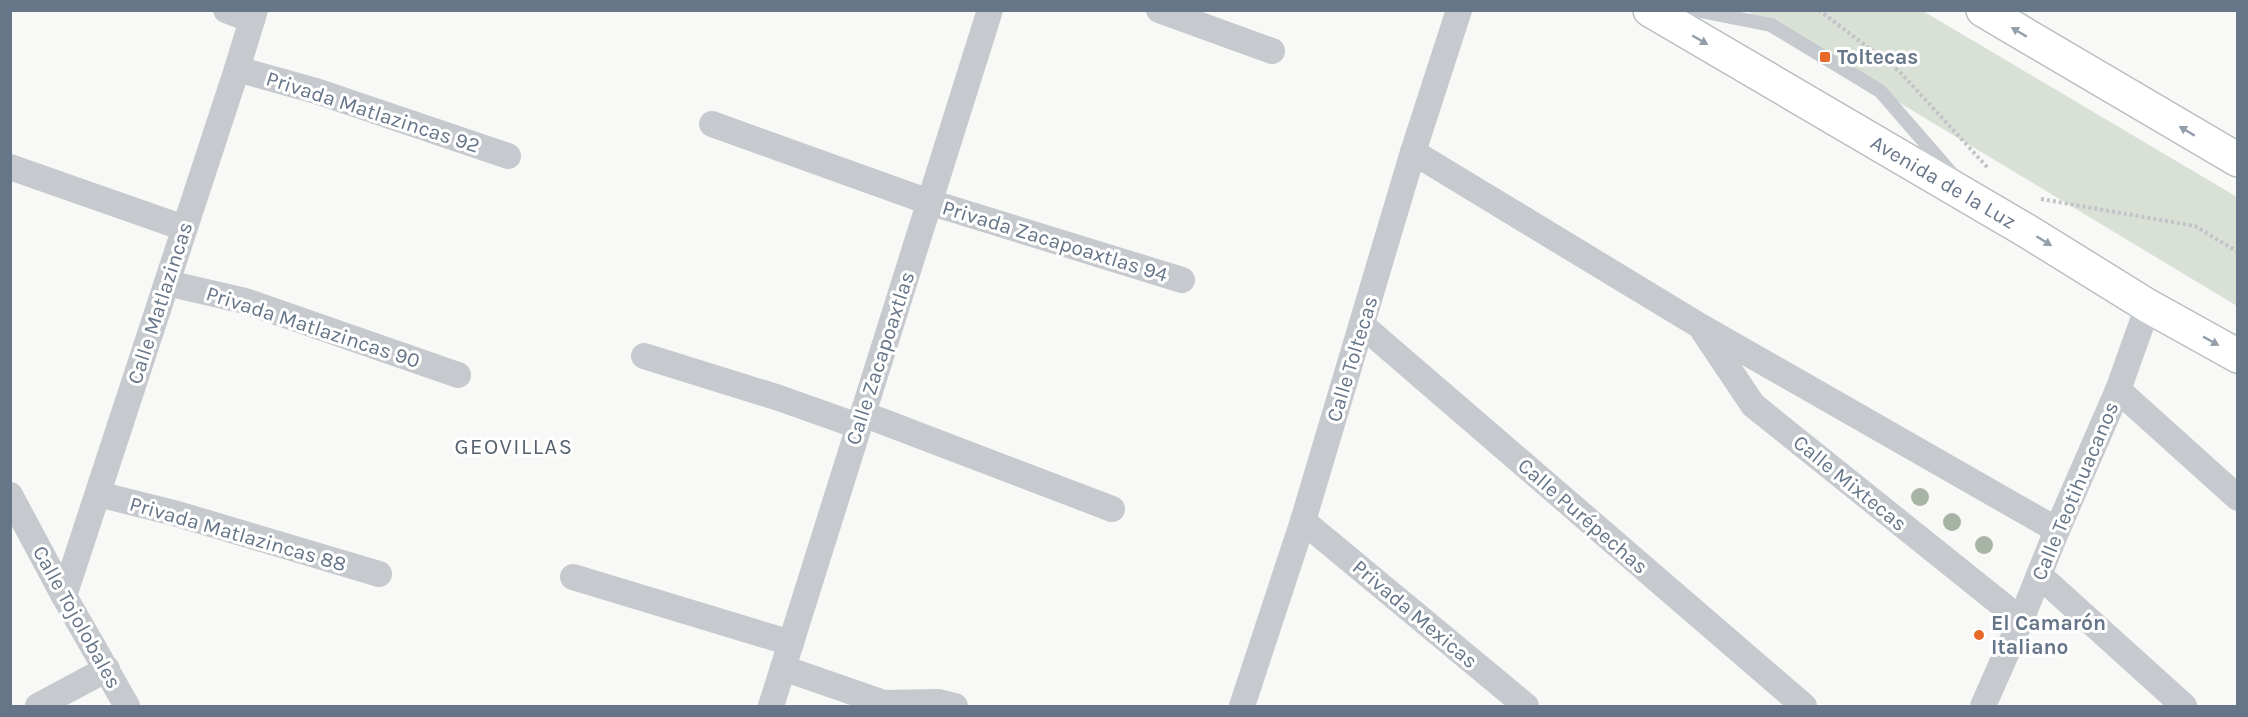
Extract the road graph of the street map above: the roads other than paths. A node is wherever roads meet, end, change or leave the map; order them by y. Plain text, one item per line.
1 (226, 10) edge
2 (990, 10) edge
3 (1159, 10) edge
4 (1459, 10) edge
5 (1650, 10) edge
6 (1695, 10) edge
7 (1983, 10) edge
8 (253, 15) edge
9 (1272, 51) dead end
10 (237, 69) junction
11 (712, 124) dead end
12 (1413, 152) junction
13 (508, 156) dead end
14 (2238, 160) edge
15 (10, 167) edge
16 (1975, 200) junction
17 (929, 202) junction
18 (184, 228) junction
19 (1182, 280) dead end
20 (167, 283) junction
21 (2148, 306) junction
22 (1362, 325) junction
23 (1700, 326) junction
24 (644, 356) dead end
25 (2238, 356) edge
26 (459, 375) dead end
27 (2118, 390) junction
28 (860, 420) junction
29 (98, 494) junction
30 (10, 495) edge
31 (2238, 498) edge
32 (1112, 509) dead end
33 (1303, 521) junction
34 (2057, 530) junction
35 (379, 574) dead end
36 (2039, 575) junction
37 (573, 576) dead end
38 (64, 596) junction
39 (2021, 620) junction
40 (791, 643) junction
41 (783, 668) junction
42 (107, 669) junction
43 (38, 706) edge
44 (127, 706) edge
45 (771, 706) edge
46 (954, 706) edge
47 (1242, 706) edge
48 (1526, 706) edge
49 (1804, 706) edge
50 (1983, 706) edge
51 (2184, 706) edge

1 - 8 street
2 - 17 street, Calle Zacapoaxtlas
3 - 9 street
4 - 12 street, Calle Toltecas
5 -> 16 main road, Avenida de la Luz
6 - 16 lane
14 -> 7 main road
8 - 10 street, Calle Matlazincas
10 - 13 street, Privada Matlazincas 92
10 - 18 street, Calle Matlazincas
11 - 17 street, Privada Zacapoaxtlas 94
12 - 22 street, Calle Toltecas
12 - 23 street, Calle Mixtecas
15 - 18 street
16 -> 21 main road, Avenida de la Luz
17 - 19 street, Privada Zacapoaxtlas 94
17 - 28 street, Calle Zacapoaxtlas
18 - 20 street, Calle Matlazincas
20 - 26 street, Privada Matlazincas 90
20 - 29 street, Calle Matlazincas
21 -> 25 main road, Avenida de la Luz
21 - 27 street, Calle Teotihuacanos
22 - 33 street, Calle Toltecas
22 - 49 street, Calle Purépechas
23 - 34 street, Calle Mixtecas
23 - 39 street, Calle Mixtecas
24 - 28 street
27 - 31 street
27 - 34 street, Calle Teotihuacanos
28 - 32 street
28 - 40 street, Calle Zacapoaxtlas
29 - 35 street, Privada Matlazincas 88
29 - 38 street, Calle Matlazincas
30 - 38 street, Calle Tojolobales
33 - 47 street, Calle Toltecas
33 - 48 street, Privada Mexicas
34 - 36 street, Calle Teotihuacanos
36 - 39 street, Calle Teotihuacanos
36 - 51 street
37 - 40 street
38 - 42 street, Calle Tojolobales
39 - 50 street, Calle Teotihuacanos
40 - 41 street, Calle Zacapoaxtlas
41 - 45 street, Calle Zacapoaxtlas
41 - 46 street
42 - 43 street
42 - 44 street, Calle Tojolobales

